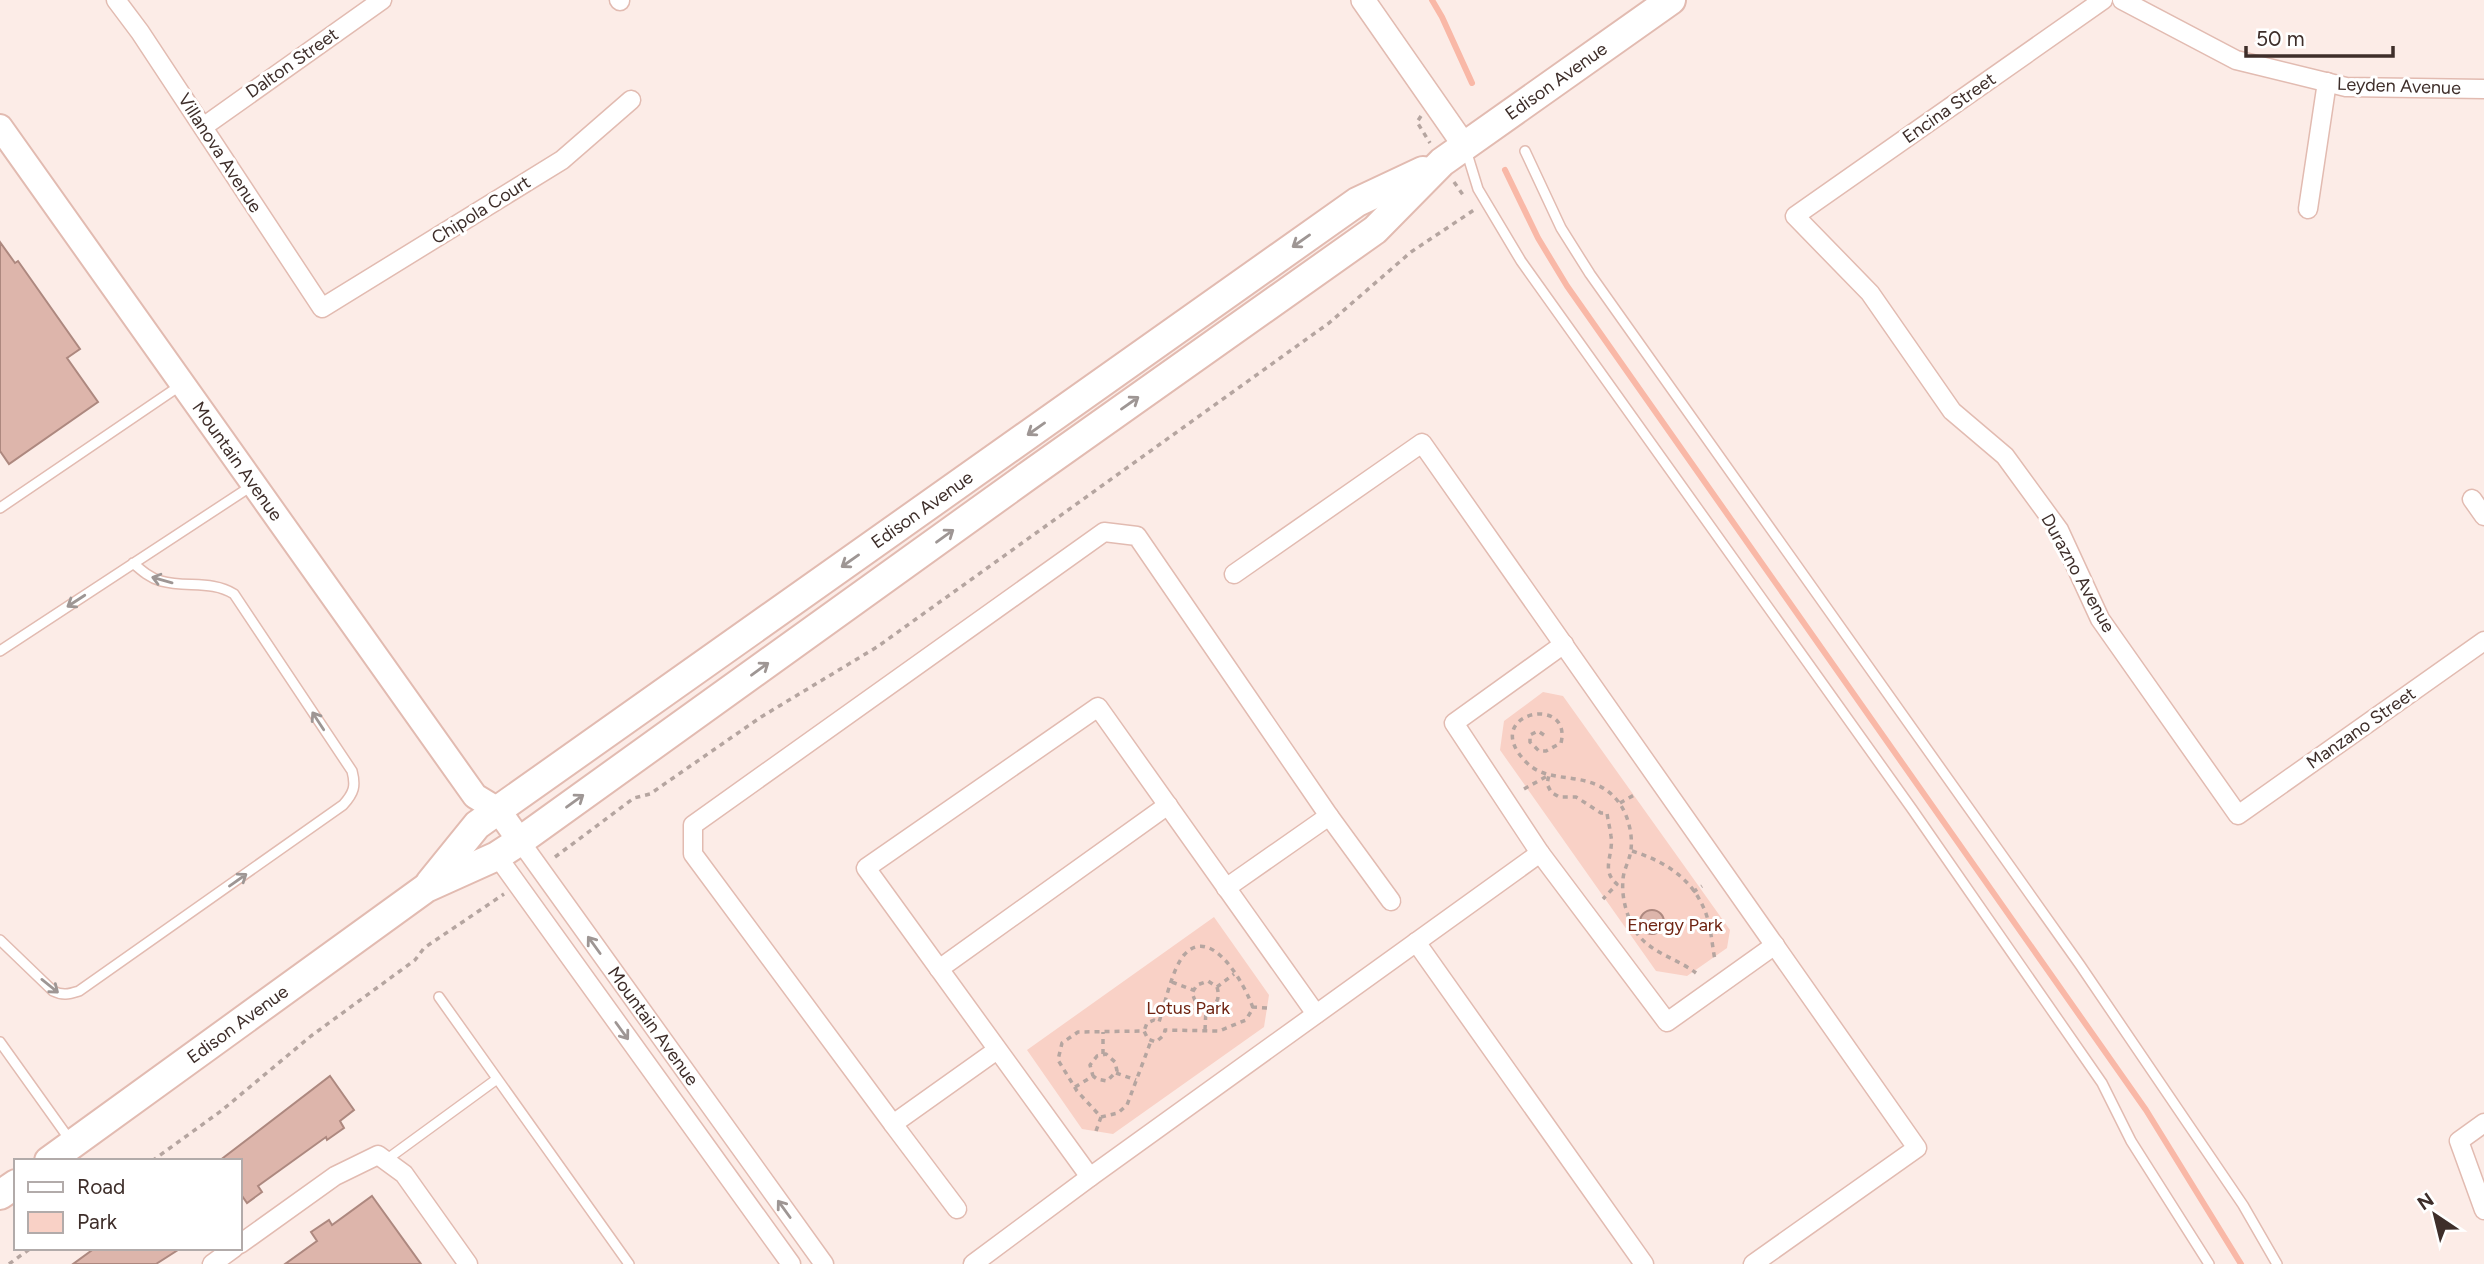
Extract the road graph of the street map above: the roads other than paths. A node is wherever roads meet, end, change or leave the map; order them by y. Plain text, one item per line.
1 (116, 0) edge
2 (382, 0) edge
3 (1363, 0) edge
4 (1671, 0) edge
5 (2103, 0) edge
6 (2122, 0) edge
7 (2327, 82) junction
8 (2484, 89) edge
9 (631, 100) dead end
10 (0, 127) edge
11 (203, 127) junction
12 (1464, 145) junction
13 (1525, 151) dead end
14 (1442, 162) junction
15 (2308, 209) dead end
16 (1795, 216) joint
17 (322, 308) joint
18 (183, 384) junction
19 (255, 484) junction
20 (2472, 499) dead end
21 (0, 508) edge
22 (2484, 516) edge
23 (132, 563) junction
24 (1234, 574) dead end
25 (2484, 641) edge
26 (1564, 644) junction
27 (0, 651) edge
28 (1168, 806) junction
29 (483, 810) junction
30 (2238, 815) joint
31 (1329, 816) junction
32 (508, 848) junction
33 (1540, 853) junction
34 (426, 888) junction
35 (1226, 888) junction
36 (1391, 901) dead end
37 (0, 940) edge
38 (1416, 942) junction
39 (1775, 945) junction
40 (939, 969) junction
41 (439, 997) dead end
42 (1316, 1014) junction
43 (0, 1042) edge
44 (997, 1050) junction
45 (497, 1079) junction
46 (2484, 1123) edge
47 (893, 1124) junction
48 (73, 1144) junction
49 (52, 1159) edge
50 (386, 1160) junction
51 (1090, 1177) junction
52 (957, 1209) dead end
53 (2484, 1210) edge
54 (242, 1243) edge
55 (231, 1250) edge
56 (212, 1264) edge
57 (468, 1264) edge
58 (629, 1264) edge
59 (791, 1264) edge
60 (824, 1264) edge
61 (973, 1264) edge
62 (1644, 1264) edge
63 (1753, 1264) edge
64 (2209, 1264) edge
65 (2277, 1264) edge

1 - 11 street, Villanova Avenue
2 - 11 street, Dalton Street
3 - 12 street
4 - 12 main road, Edison Avenue
5 - 16 street, Encina Street
6 - 7 street, Leyden Avenue
7 - 8 street, Leyden Avenue
7 - 15 street
9 - 17 street, Chipola Court
10 - 18 main road, Mountain Avenue
11 - 17 street, Villanova Avenue
12 - 14 main road, Edison Avenue
12 - 64 lane
13 - 65 lane
14 -> 29 main road, Edison Avenue
32 -> 14 main road, Edison Avenue
16 - 30 street, Durazno Avenue
18 - 19 main road, Mountain Avenue
18 - 21 lane
19 - 23 lane
19 - 29 main road, Mountain Avenue
20 - 22 street
23 -> 27 lane
37 -> 23 lane
24 - 26 street
25 - 30 street, Manzano Street
26 - 33 street
26 - 39 street
28 - 35 street
28 - 40 street
28 - 40 street
29 - 32 main road, Mountain Avenue
29 - 34 main road, Edison Avenue
31 - 35 street
31 - 36 street
31 - 47 street
32 - 34 main road, Edison Avenue
32 -> 59 street, Mountain Avenue
60 -> 32 street, Mountain Avenue
33 - 38 street
33 - 39 street
34 - 48 main road, Edison Avenue
35 - 42 street
38 - 42 street
38 - 62 street
39 - 63 street
40 - 44 street
41 - 45 lane
42 - 51 street
43 - 48 lane
44 - 47 street
44 - 51 street
45 - 50 lane
45 - 58 lane
46 - 53 street
47 - 52 street
48 - 49 main road, Edison Avenue
50 - 54 street
50 - 57 street
51 - 61 street
55 - 56 street

